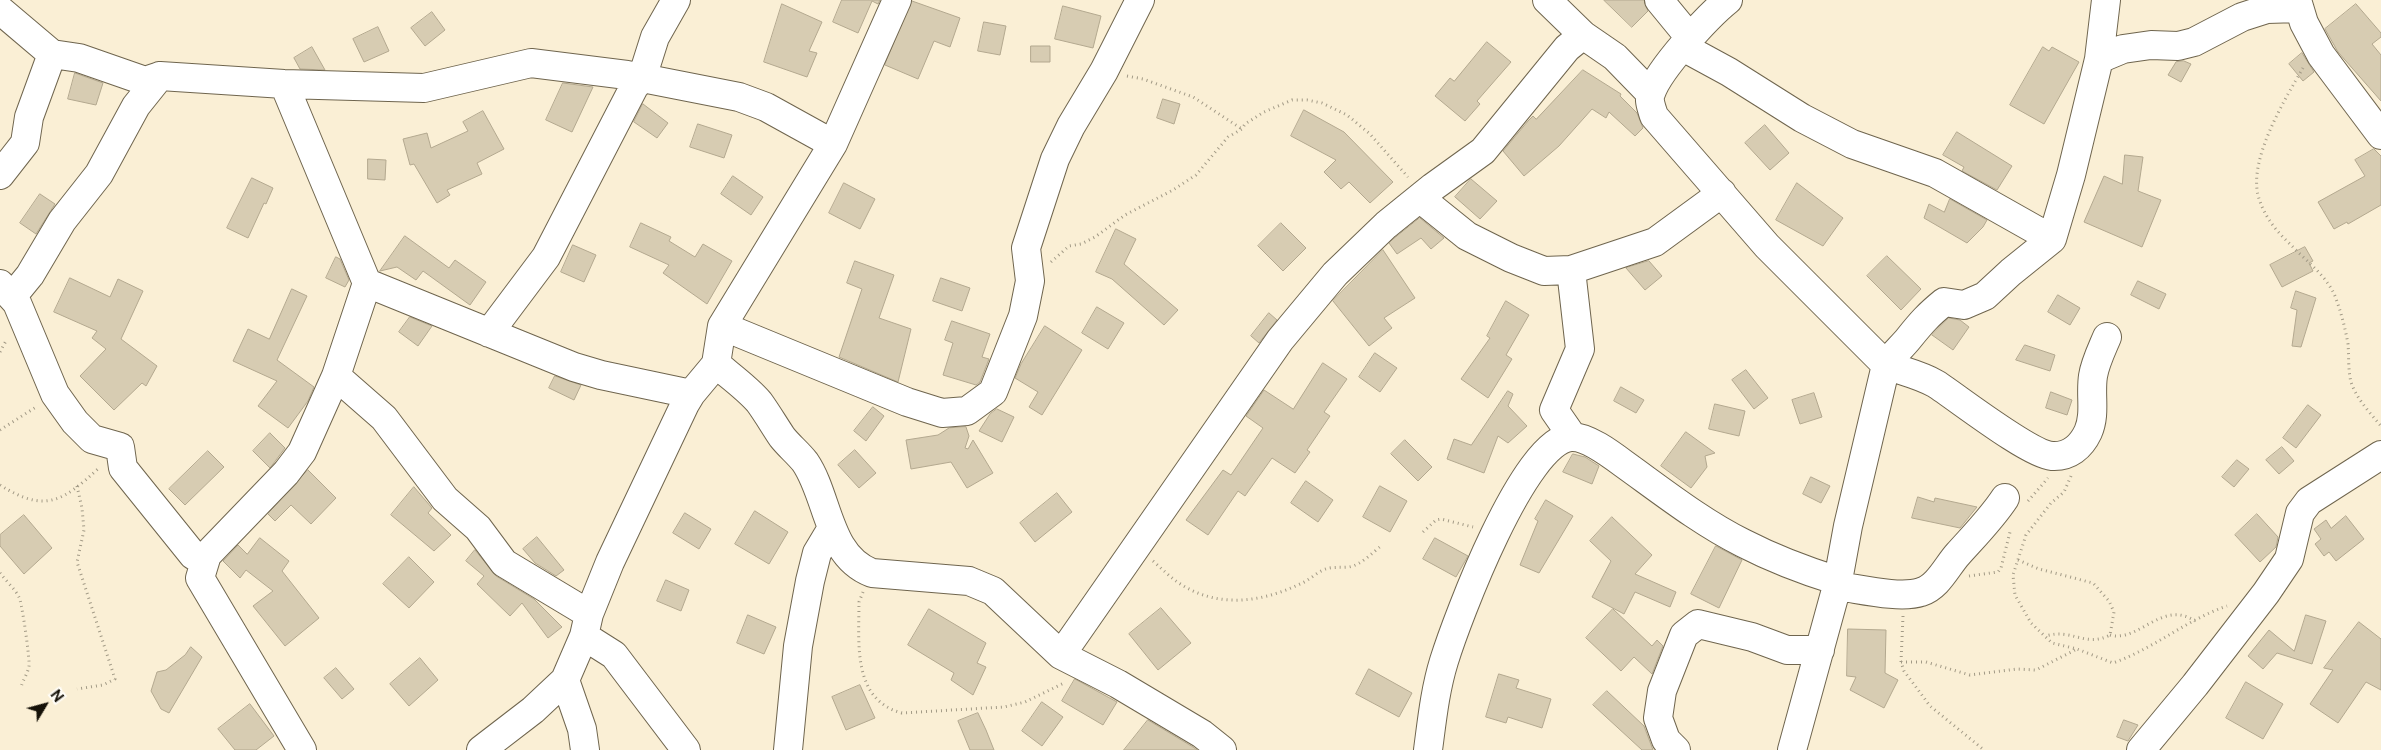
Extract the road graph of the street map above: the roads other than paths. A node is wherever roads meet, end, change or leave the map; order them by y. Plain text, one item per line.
1 (676, 0) edge
2 (897, 0) edge
3 (1140, 0) edge
4 (1547, 0) edge
5 (1659, 0) edge
6 (1728, 0) edge
7 (2099, 4) edge
8 (2298, 4) edge
9 (0, 10) edge
10 (1583, 35) junction
11 (1687, 43) junction
12 (52, 54) junction
13 (2100, 59) junction
14 (160, 76) junction
15 (642, 78) junction
16 (284, 84) junction
17 (1650, 93) junction
18 (2378, 120) edge
19 (833, 144) junction
20 (0, 175) edge
21 (1722, 192) junction
22 (1421, 199) junction
23 (2052, 239) junction
24 (1571, 270) junction
25 (367, 283) junction
26 (6, 290) edge
27 (722, 326) junction
28 (489, 333) junction
29 (2107, 336) dead end
30 (716, 364) junction
31 (1886, 365) junction
32 (336, 376) junction
33 (691, 394) junction
34 (1572, 436) junction
35 (2381, 455) edge
36 (2005, 498) dead end
37 (832, 528) junction
38 (204, 562) junction
39 (1838, 584) junction
40 (586, 625) junction
41 (1820, 650) junction
42 (1061, 655) junction
43 (565, 680) junction
44 (302, 750) edge
45 (481, 750) edge
46 (585, 750) edge
47 (686, 750) edge
48 (788, 750) edge
49 (1222, 750) edge
50 (1428, 750) edge
51 (1676, 750) edge
52 (1792, 750) edge
53 (2140, 750) edge

1 - 15 street
2 - 19 street
3 - 27 street
4 - 10 street
5 - 11 street
6 - 11 street
7 - 13 street
8 - 13 street
8 - 18 street
9 - 12 street
10 - 17 street
10 - 22 street
11 - 17 street
11 - 23 street
12 - 14 street
12 - 20 street
13 - 23 street
14 - 16 street
14 - 26 street
15 - 16 street
15 - 19 street
15 - 28 street
16 - 25 street
17 - 21 street
19 - 27 street
21 - 24 street
21 - 31 street
22 - 24 street
22 - 42 street
23 - 31 street
24 - 34 street
25 - 28 street
25 - 32 street
26 - 38 street
27 - 30 street
28 - 33 street
29 - 31 street
30 - 33 street
30 - 37 street
31 - 39 street
32 - 38 street
32 - 40 street
33 - 40 street
34 - 39 street
34 - 50 street
35 - 53 street
36 - 39 street
37 - 42 street
37 - 48 street
38 - 44 street
39 - 41 street
40 - 43 street
40 - 47 street
41 - 51 street
41 - 52 street
42 - 49 street
43 - 45 street
43 - 46 street

